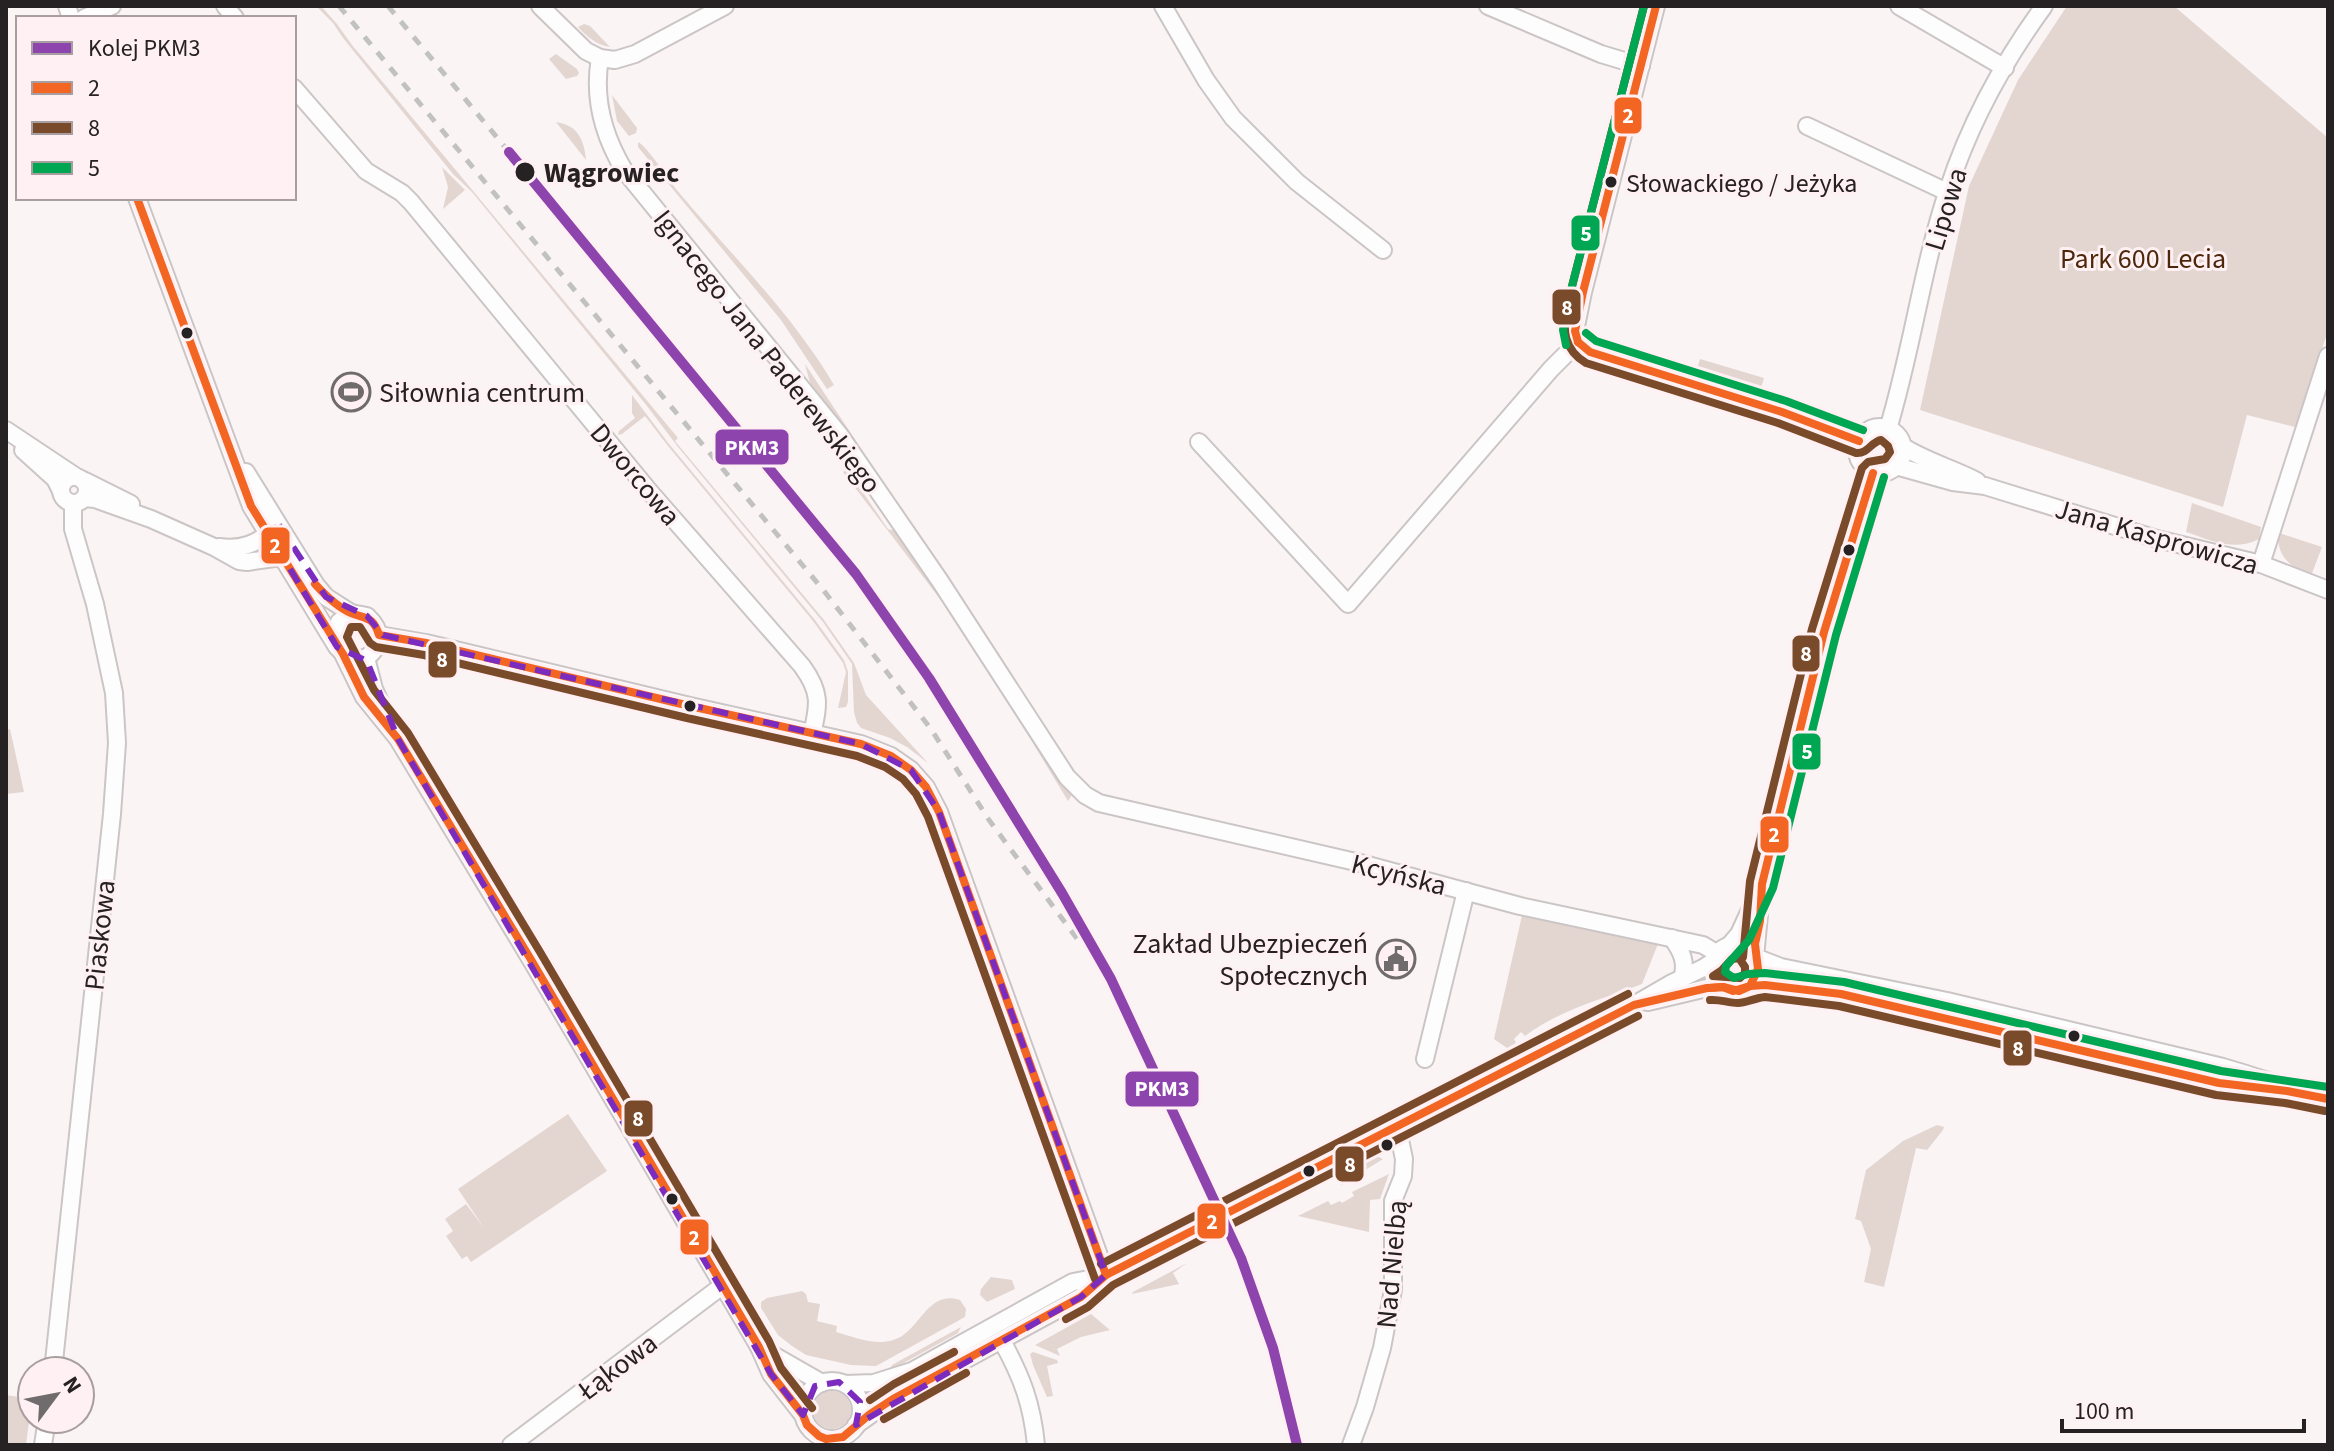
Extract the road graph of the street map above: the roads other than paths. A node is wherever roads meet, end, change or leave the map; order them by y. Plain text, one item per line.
1 (112, 6) edge
2 (540, 6) edge
3 (725, 6) edge
4 (1163, 6) edge
5 (1488, 6) edge
6 (1656, 6) edge
7 (1899, 6) edge
8 (2044, 6) edge
9 (89, 16) edge
10 (600, 58) junction
11 (1641, 66) junction
12 (2005, 68) junction
13 (296, 90) edge
14 (1807, 126) dead end
15 (1947, 192) junction
16 (138, 200) edge
17 (1383, 250) dead end
18 (1578, 342) junction
19 (2328, 356) edge
20 (1888, 429) junction
21 (8, 431) edge
22 (1859, 441) junction
23 (1199, 442) dead end
24 (1902, 446) junction
25 (1896, 466) junction
26 (1873, 473) junction
27 (80, 479) junction
28 (1985, 486) junction
29 (60, 489) junction
30 (79, 501) junction
31 (151, 519) junction
32 (274, 530) junction
33 (214, 547) junction
34 (283, 558) junction
35 (2261, 564) junction
36 (2328, 590) edge
37 (351, 613) junction
38 (379, 635) junction
39 (334, 639) junction
40 (343, 654) junction
41 (366, 658) junction
42 (812, 734) junction
43 (398, 739) junction
44 (1081, 791) joint
45 (1762, 884) junction
46 (1466, 891) junction
47 (1672, 938) junction
48 (1720, 954) junction
49 (1755, 957) junction
50 (1682, 979) junction
51 (1750, 986) junction
52 (1723, 987) junction
53 (1634, 1005) junction
54 (1425, 1059) dead end
55 (2293, 1090) junction
56 (2328, 1099) edge
57 (1394, 1128) junction
58 (1106, 1275) junction
59 (722, 1286) junction
60 (1002, 1341) junction
61 (759, 1347) junction
62 (55, 1355) edge
63 (822, 1383) junction
64 (845, 1384) junction
65 (803, 1415) junction
66 (851, 1434) edge
67 (815, 1438) edge
68 (511, 1445) edge
69 (1036, 1445) edge
70 (1351, 1445) edge

1 - 9 street
2 - 10 street
3 - 10 street
4 - 17 street
5 - 11 street
6 - 11 street
7 - 12 street
8 - 12 street, Lipowa
10 - 44 street, Ignacego Jana Paderewskiego
11 - 18 street
12 - 15 street, Lipowa
13 - 42 street, Dworcowa
14 - 15 street
15 - 20 street, Lipowa
16 - 32 street
18 - 22 street
18 - 23 street
19 - 35 street
20 - 22 street
20 - 24 street
21 - 27 street
21 - 29 street
22 - 26 street
24 - 25 street
24 - 28 street, Jana Kasprowicza
25 - 26 street
25 - 28 street, Jana Kasprowicza
26 - 45 street
27 - 29 street
27 - 30 street
27 - 31 street
28 - 35 street, Jana Kasprowicza
29 - 30 street
30 - 31 street
30 - 62 street, Piaskowa
31 - 33 street
32 - 33 street
32 - 34 street
32 - 37 street
33 - 34 street
34 - 39 street
35 - 36 street, Jana Kasprowicza
37 - 38 street
37 - 39 street
38 - 41 street
38 - 42 street
39 - 40 street
40 - 41 street
40 - 43 street
41 - 43 street
42 - 58 street
43 - 59 street
44 - 46 street, Kcyńska
45 - 48 street
45 - 49 street
46 - 47 street, Kcyńska
46 - 54 street
47 - 48 street, Kcyńska
47 - 50 street
48 - 49 street
48 - 50 street
48 - 52 street
49 - 51 street
49 - 55 street
50 - 53 street
51 - 52 street
51 - 55 street
52 - 53 street
53 - 57 street
55 - 56 street
57 - 58 street
57 - 70 street, Nad Nielbą
58 - 60 street
58 - 64 street
59 - 61 street
59 - 68 street, Łąkowa
60 - 66 street
60 - 69 street
61 - 63 street
61 - 65 street
63 - 64 street
63 - 65 street
64 - 66 street
65 - 67 street
66 - 67 street

